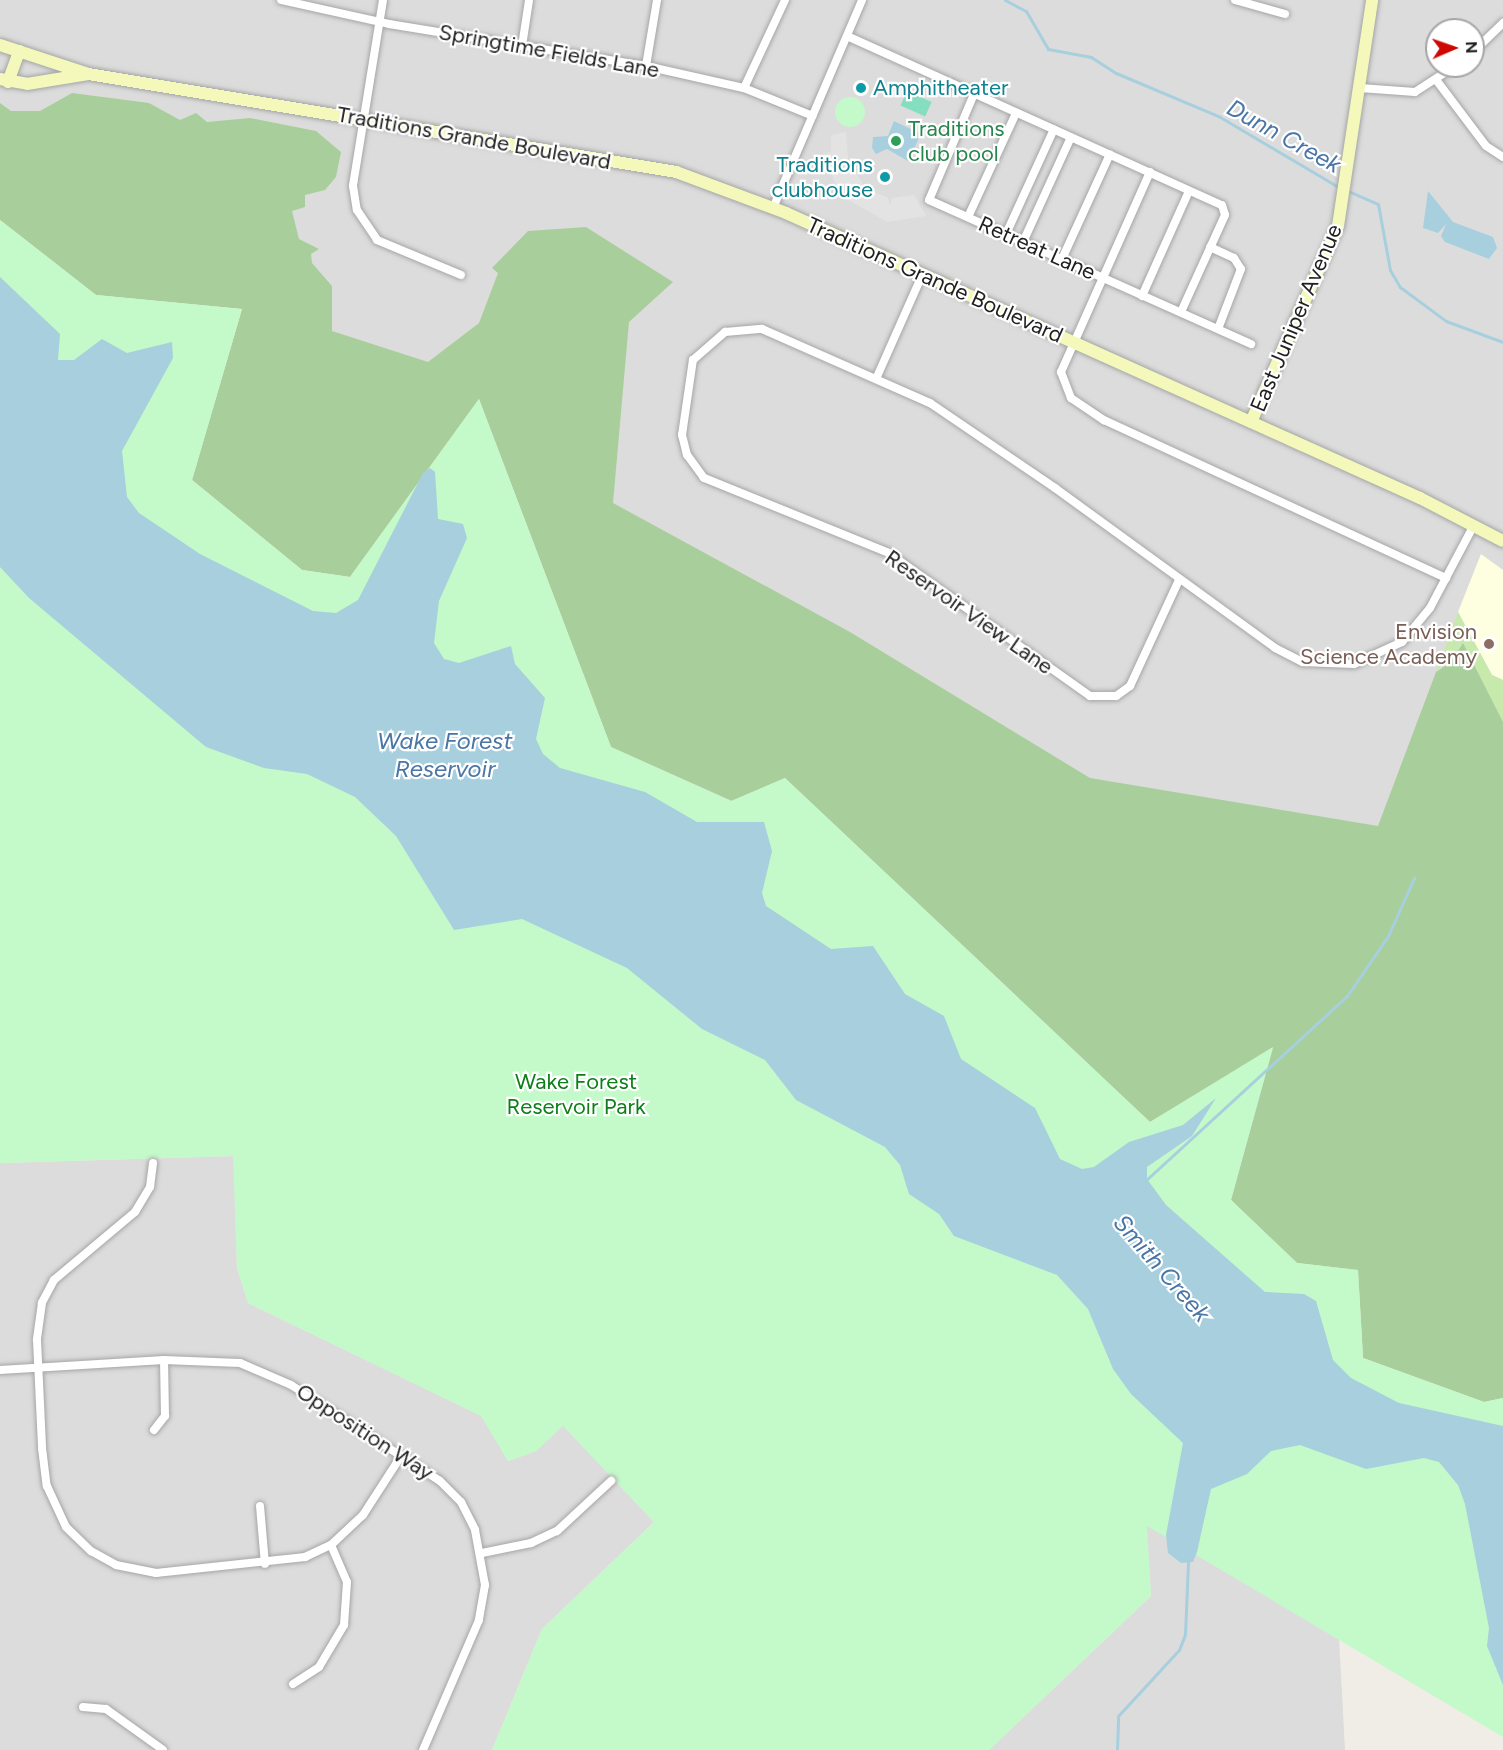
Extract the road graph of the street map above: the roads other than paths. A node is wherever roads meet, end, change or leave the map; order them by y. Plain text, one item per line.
1 (281, 0) edge
2 (383, 0) edge
3 (529, 0) edge
4 (657, 0) edge
5 (785, 0) edge
6 (862, 0) edge
7 (1235, 0) edge
8 (1372, 0) edge
9 (1285, 14) dead end
10 (380, 21) junction
11 (1503, 23) edge
12 (847, 36) junction
13 (1485, 40) edge
14 (0, 45) edge
15 (522, 46) junction
16 (19, 51) junction
17 (646, 66) junction
18 (88, 74) junction
19 (1441, 78) edge
20 (4, 80) edge
21 (1437, 81) junction
22 (744, 88) junction
23 (1360, 88) junction
24 (974, 94) junction
25 (1016, 113) junction
26 (813, 116) junction
27 (364, 119) junction
28 (1054, 129) junction
29 (1071, 137) junction
30 (1110, 154) junction
31 (1503, 157) edge
32 (1150, 172) junction
33 (1189, 191) junction
34 (773, 208) junction
35 (968, 217) junction
36 (1006, 234) junction
37 (1023, 242) junction
38 (1210, 247) junction
39 (1062, 259) junction
40 (461, 275) dead end
41 (922, 275) junction
42 (1101, 276) junction
43 (1142, 296) junction
44 (1181, 312) junction
45 (1218, 328) junction
46 (1073, 342) junction
47 (1251, 344) dead end
48 (876, 379) junction
49 (1251, 422) junction
50 (1474, 525) junction
51 (1503, 541) edge
52 (1446, 578) junction
53 (1179, 580) junction
54 (153, 1163) dead end
55 (164, 1360) junction
56 (37, 1368) junction
57 (0, 1370) edge
58 (154, 1430) dead end
59 (401, 1456) junction
60 (611, 1480) dead end
61 (260, 1506) dead end
62 (331, 1545) junction
63 (482, 1553) junction
64 (265, 1564) junction
65 (293, 1684) dead end
66 (83, 1707) dead end
67 (163, 1750) edge
68 (423, 1750) edge

1 - 10 street, Springtime Fields Lane
2 - 10 street
3 - 15 street
4 - 17 street
5 - 22 street
6 - 12 street
7 - 9 street
8 - 23 main road, East Juniper Avenue
10 - 15 street, Springtime Fields Lane
10 - 27 street
11 - 13 street
12 - 24 street
12 - 26 street
14 - 16 main road, Traditions Grande Boulevard
15 - 17 street, Springtime Fields Lane
16 - 18 main road, Traditions Grande Boulevard
16 - 20 main road
17 - 22 street, Springtime Fields Lane
18 - 20 main road, Traditions Grande Boulevard
18 - 27 main road, Traditions Grande Boulevard
19 - 21 street
21 - 23 street
21 - 31 street
22 - 26 street, Springtime Fields Lane
23 - 49 main road, East Juniper Avenue
24 - 25 street
24 - 35 street, Retreat Lane
25 - 28 street
25 - 35 street
26 - 34 street
27 - 34 main road, Traditions Grande Boulevard
27 - 40 street
28 - 29 street
28 - 36 street
29 - 30 street
29 - 37 street
30 - 32 street
30 - 39 street
32 - 33 street
32 - 42 street
33 - 38 street
33 - 43 street
34 - 41 main road, Traditions Grande Boulevard
35 - 36 street, Retreat Lane
36 - 37 street, Retreat Lane
37 - 39 street, Retreat Lane
38 - 44 street
38 - 45 street
39 - 42 street, Retreat Lane
41 - 46 main road, Traditions Grande Boulevard
41 - 48 street
42 - 43 street, Retreat Lane
42 - 46 street
43 - 44 street, Retreat Lane
44 - 45 street, Retreat Lane
45 - 47 street, Retreat Lane
46 - 49 main road, Traditions Grande Boulevard
46 - 52 street
48 - 53 street, Reservoir View Lane
48 - 53 street, Reservoir View Lane
49 - 50 main road, Traditions Grande Boulevard
50 - 51 main road, Traditions Grande Boulevard
50 - 52 street, Reservoir View Lane
52 - 53 street, Reservoir View Lane
54 - 56 street
55 - 56 street, Opposition Way
55 - 58 street
55 - 59 street, Opposition Way
56 - 57 street, Opposition Way
56 - 64 street
59 - 62 street
59 - 63 street, Opposition Way
60 - 63 street
61 - 64 street
62 - 64 street
62 - 65 street
63 - 68 street, Opposition Way
66 - 67 street

